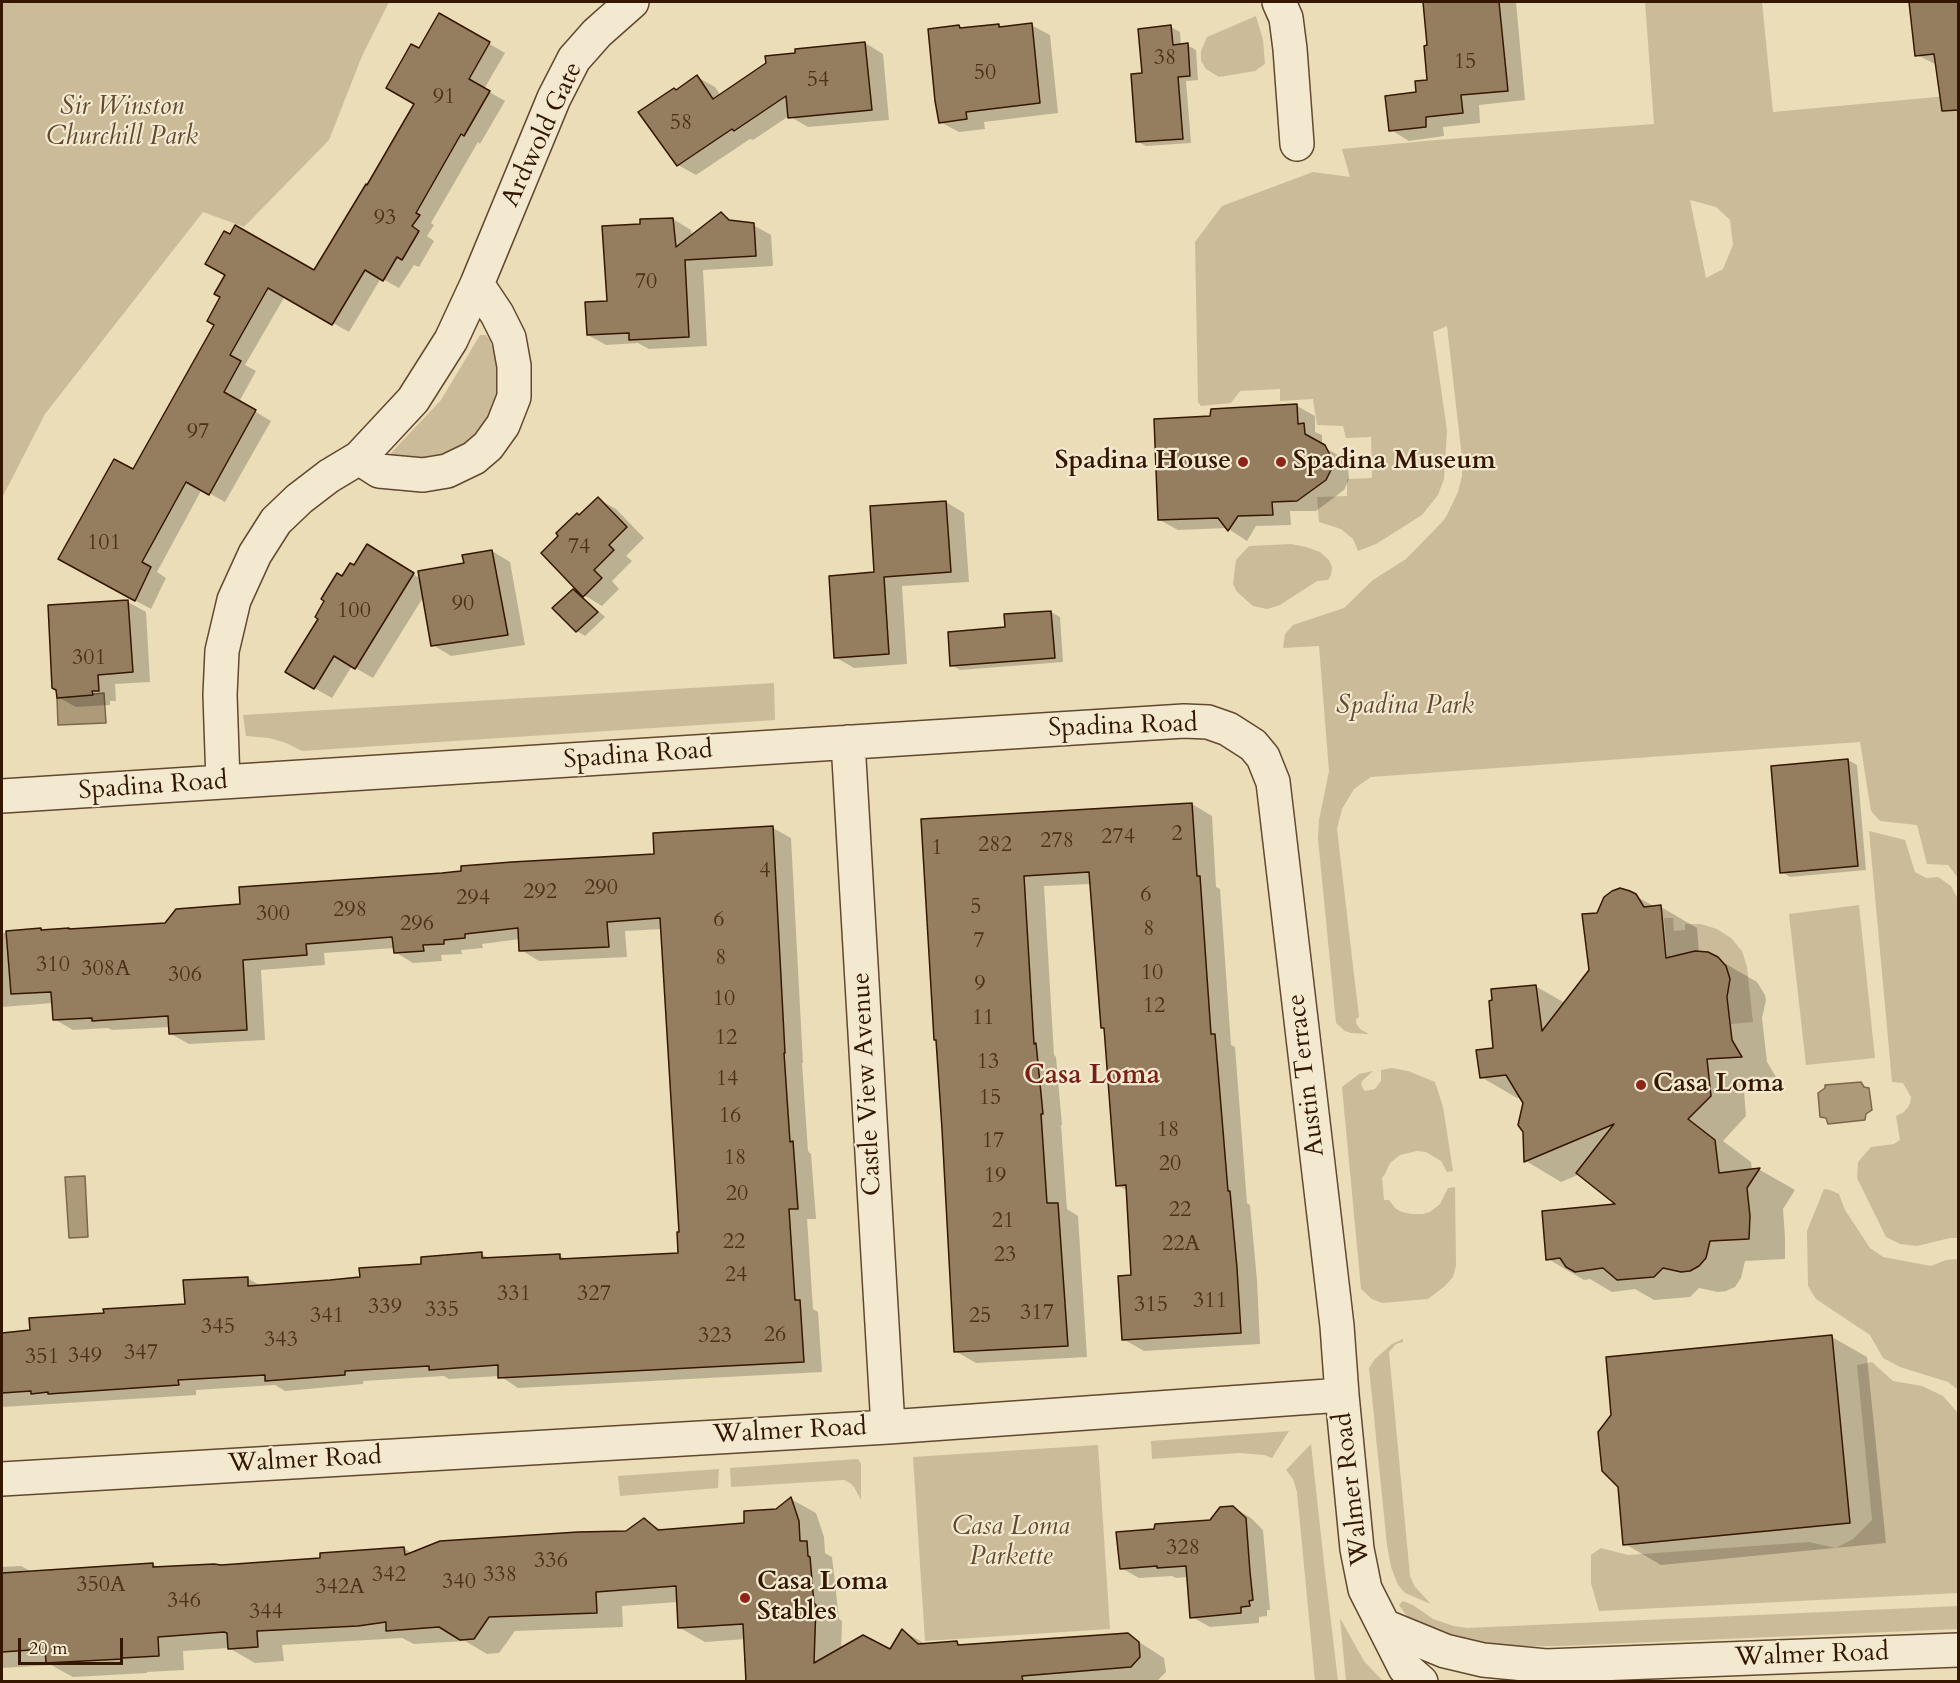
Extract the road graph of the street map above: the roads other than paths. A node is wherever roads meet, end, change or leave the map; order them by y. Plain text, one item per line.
1 (632, 2) edge
2 (1279, 2) edge
3 (1298, 144) dead end
4 (477, 284) junction
5 (359, 458) junction
6 (848, 742) junction
7 (1263, 757) joint
8 (223, 782) junction
9 (2, 796) edge
10 (1342, 1395) junction
11 (888, 1426) junction
12 (2, 1479) edge
13 (1384, 1626) junction
14 (1959, 1650) edge
15 (1421, 1682) edge

1 - 4 street, Ardwold Gate
2 - 3 street
4 - 5 street, Ardwold Gate
4 - 5 street
5 - 8 street, Ardwold Gate
6 - 7 street, Spadina Road
6 - 8 street, Spadina Road
6 - 11 street, Castle View Avenue
7 - 10 street, Austin Terrace
8 - 9 street, Spadina Road
10 - 11 street, Walmer Road
10 - 13 street, Walmer Road
11 - 12 street, Walmer Road
13 - 14 street, Walmer Road
13 - 15 street, Walmer Road

